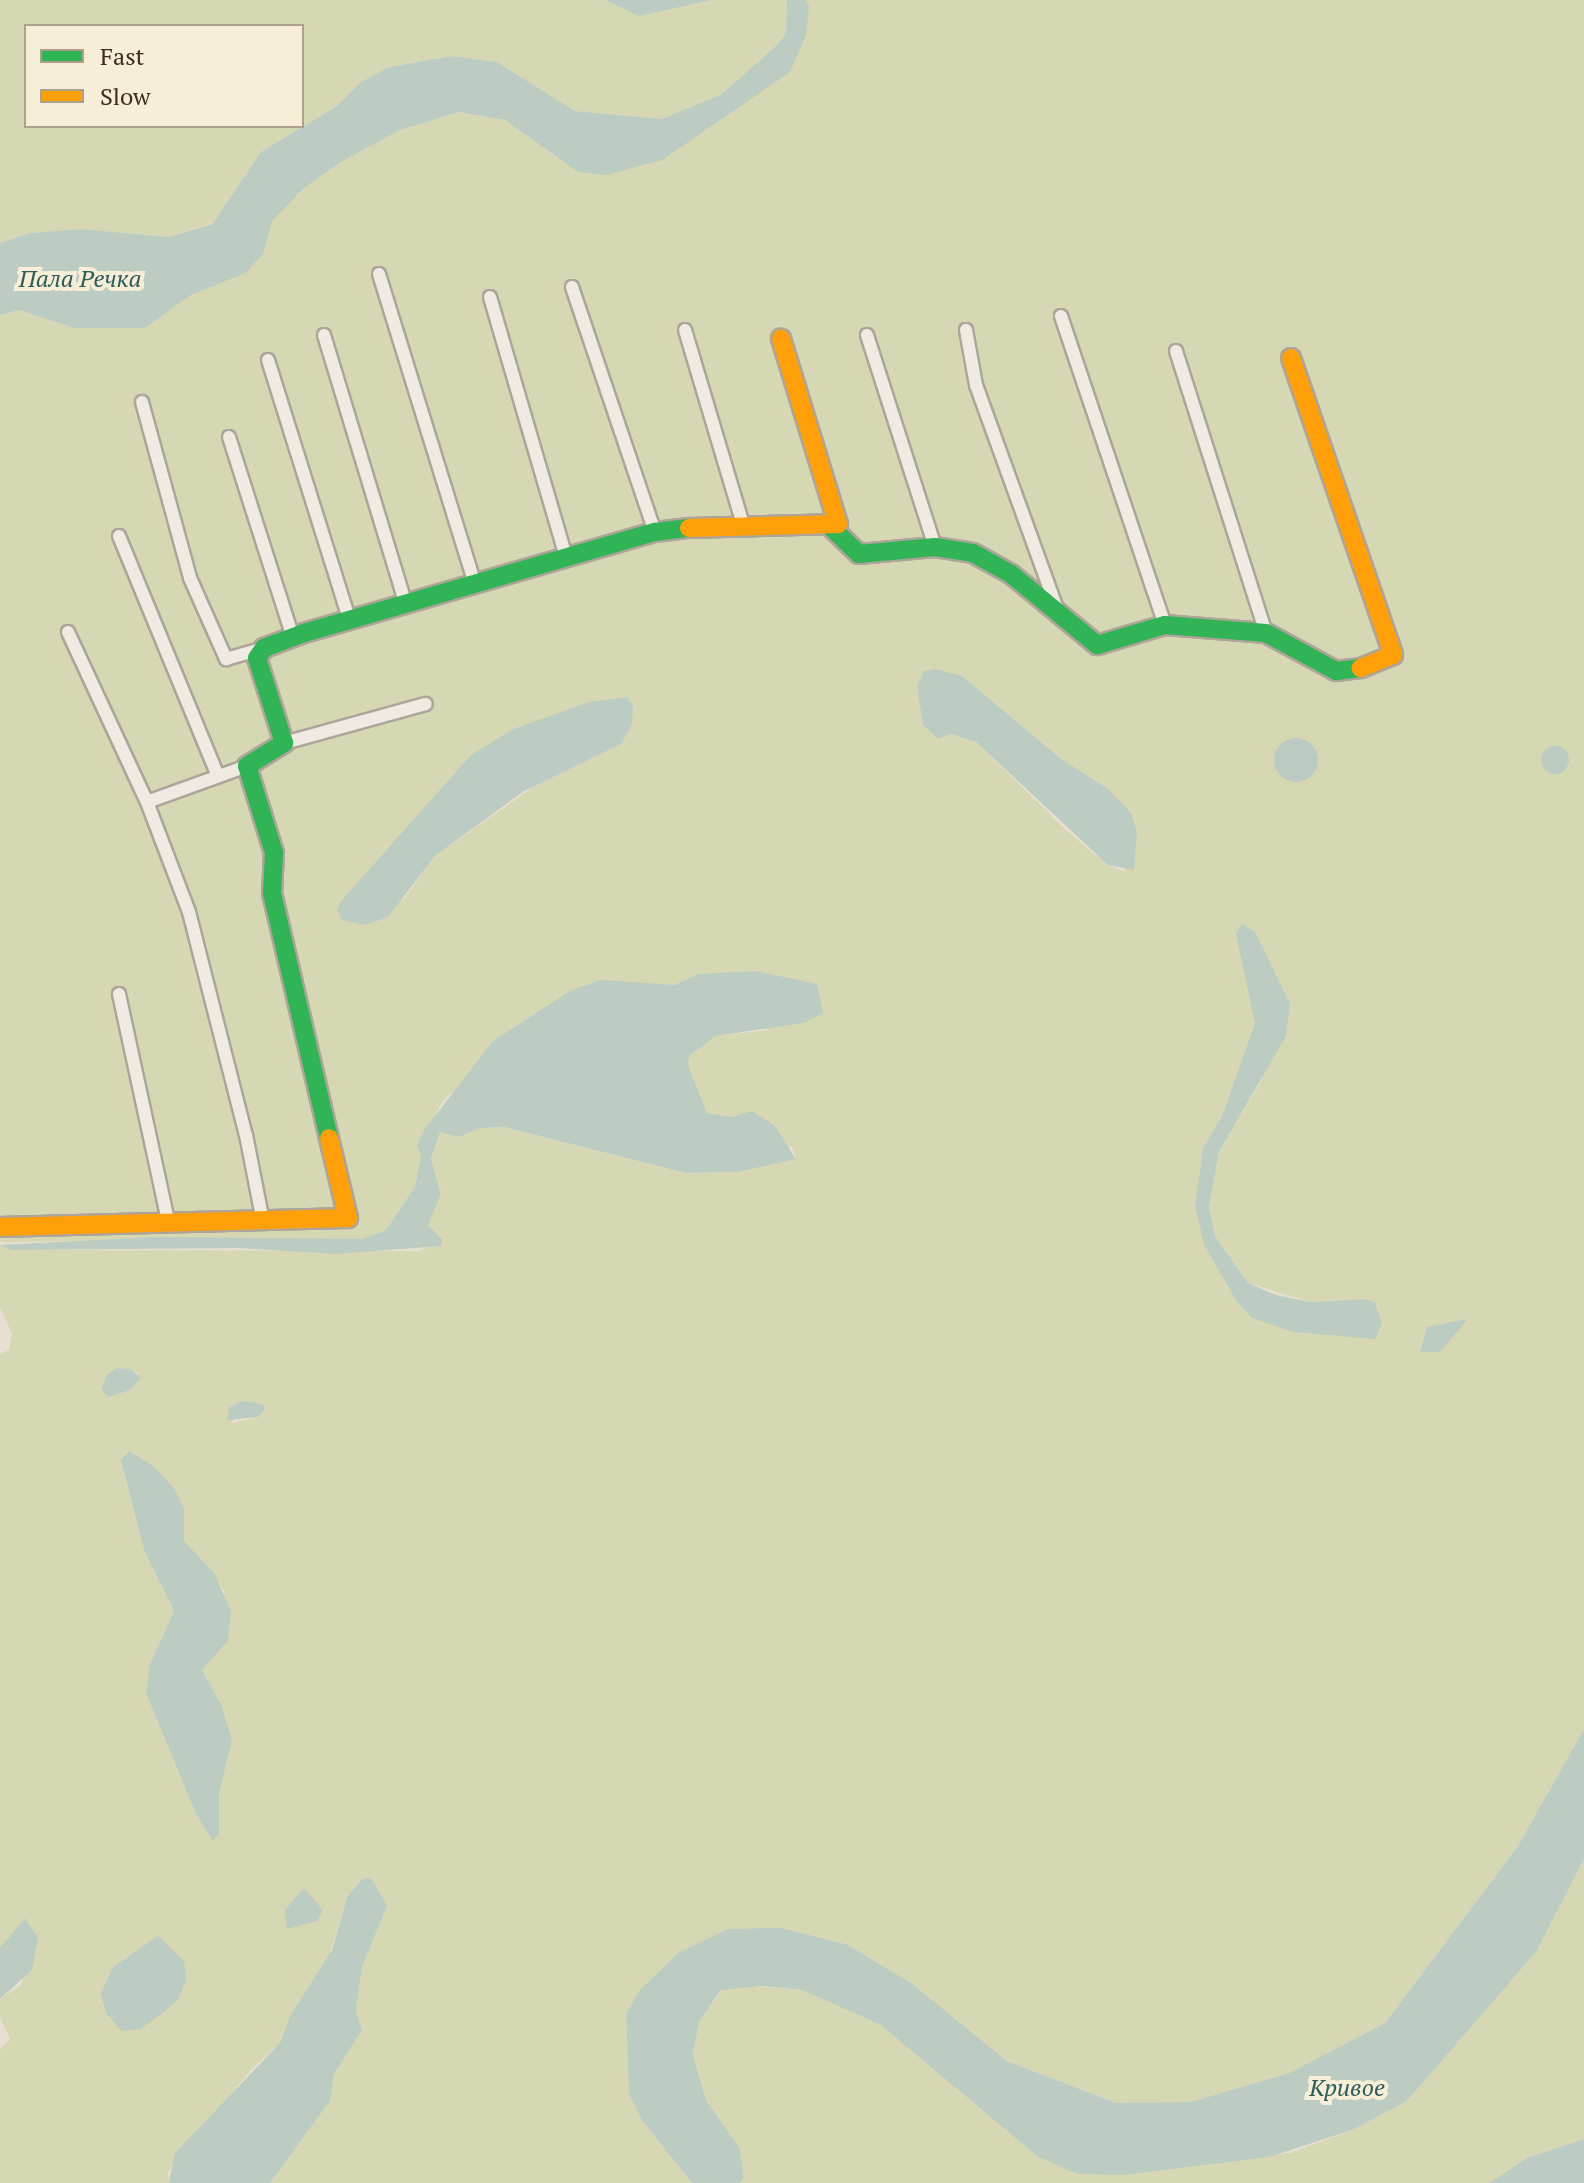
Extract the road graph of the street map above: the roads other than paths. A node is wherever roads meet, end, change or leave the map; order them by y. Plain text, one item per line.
1 (379, 274) dead end
2 (572, 287) dead end
3 (490, 297) dead end
4 (1061, 316) dead end
5 (685, 330) dead end
6 (966, 330) dead end
7 (324, 335) dead end
8 (867, 335) dead end
9 (781, 339) dead end
10 (1176, 351) dead end
11 (1291, 358) dead end
12 (268, 360) dead end
13 (142, 402) dead end
14 (229, 437) dead end
15 (743, 525) junction
16 (832, 528) junction
17 (655, 532) junction
18 (119, 536) dead end
19 (935, 547) junction
20 (565, 554) junction
21 (474, 580) junction
22 (405, 602) junction
23 (1058, 613) junction
24 (349, 619) junction
25 (1165, 625) junction
26 (68, 632) dead end
27 (1266, 633) junction
28 (293, 637) junction
29 (264, 648) junction
30 (426, 704) dead end
31 (284, 743) junction
32 (247, 766) junction
33 (218, 776) junction
34 (147, 802) junction
35 (119, 994) dead end
36 (168, 1221) junction
37 (263, 1222) junction
38 (0, 1227) edge

1 - 21 street
2 - 17 street
3 - 20 street
4 - 25 street
5 - 15 street
6 - 23 street
7 - 22 street
8 - 19 street
9 - 16 street
10 - 27 street
11 - 27 street
12 - 24 street
13 - 29 street
14 - 28 street
15 - 16 street
15 - 17 street
16 - 19 street
17 - 20 street
18 - 33 street
19 - 23 street
20 - 21 street
21 - 22 street
22 - 24 street
23 - 25 street
24 - 28 street
25 - 27 street
26 - 34 street
28 - 29 street
29 - 31 street
30 - 31 street
31 - 32 street
32 - 33 street
32 - 37 street
33 - 34 street
34 - 37 street
35 - 36 street
36 - 37 street
36 - 38 street

